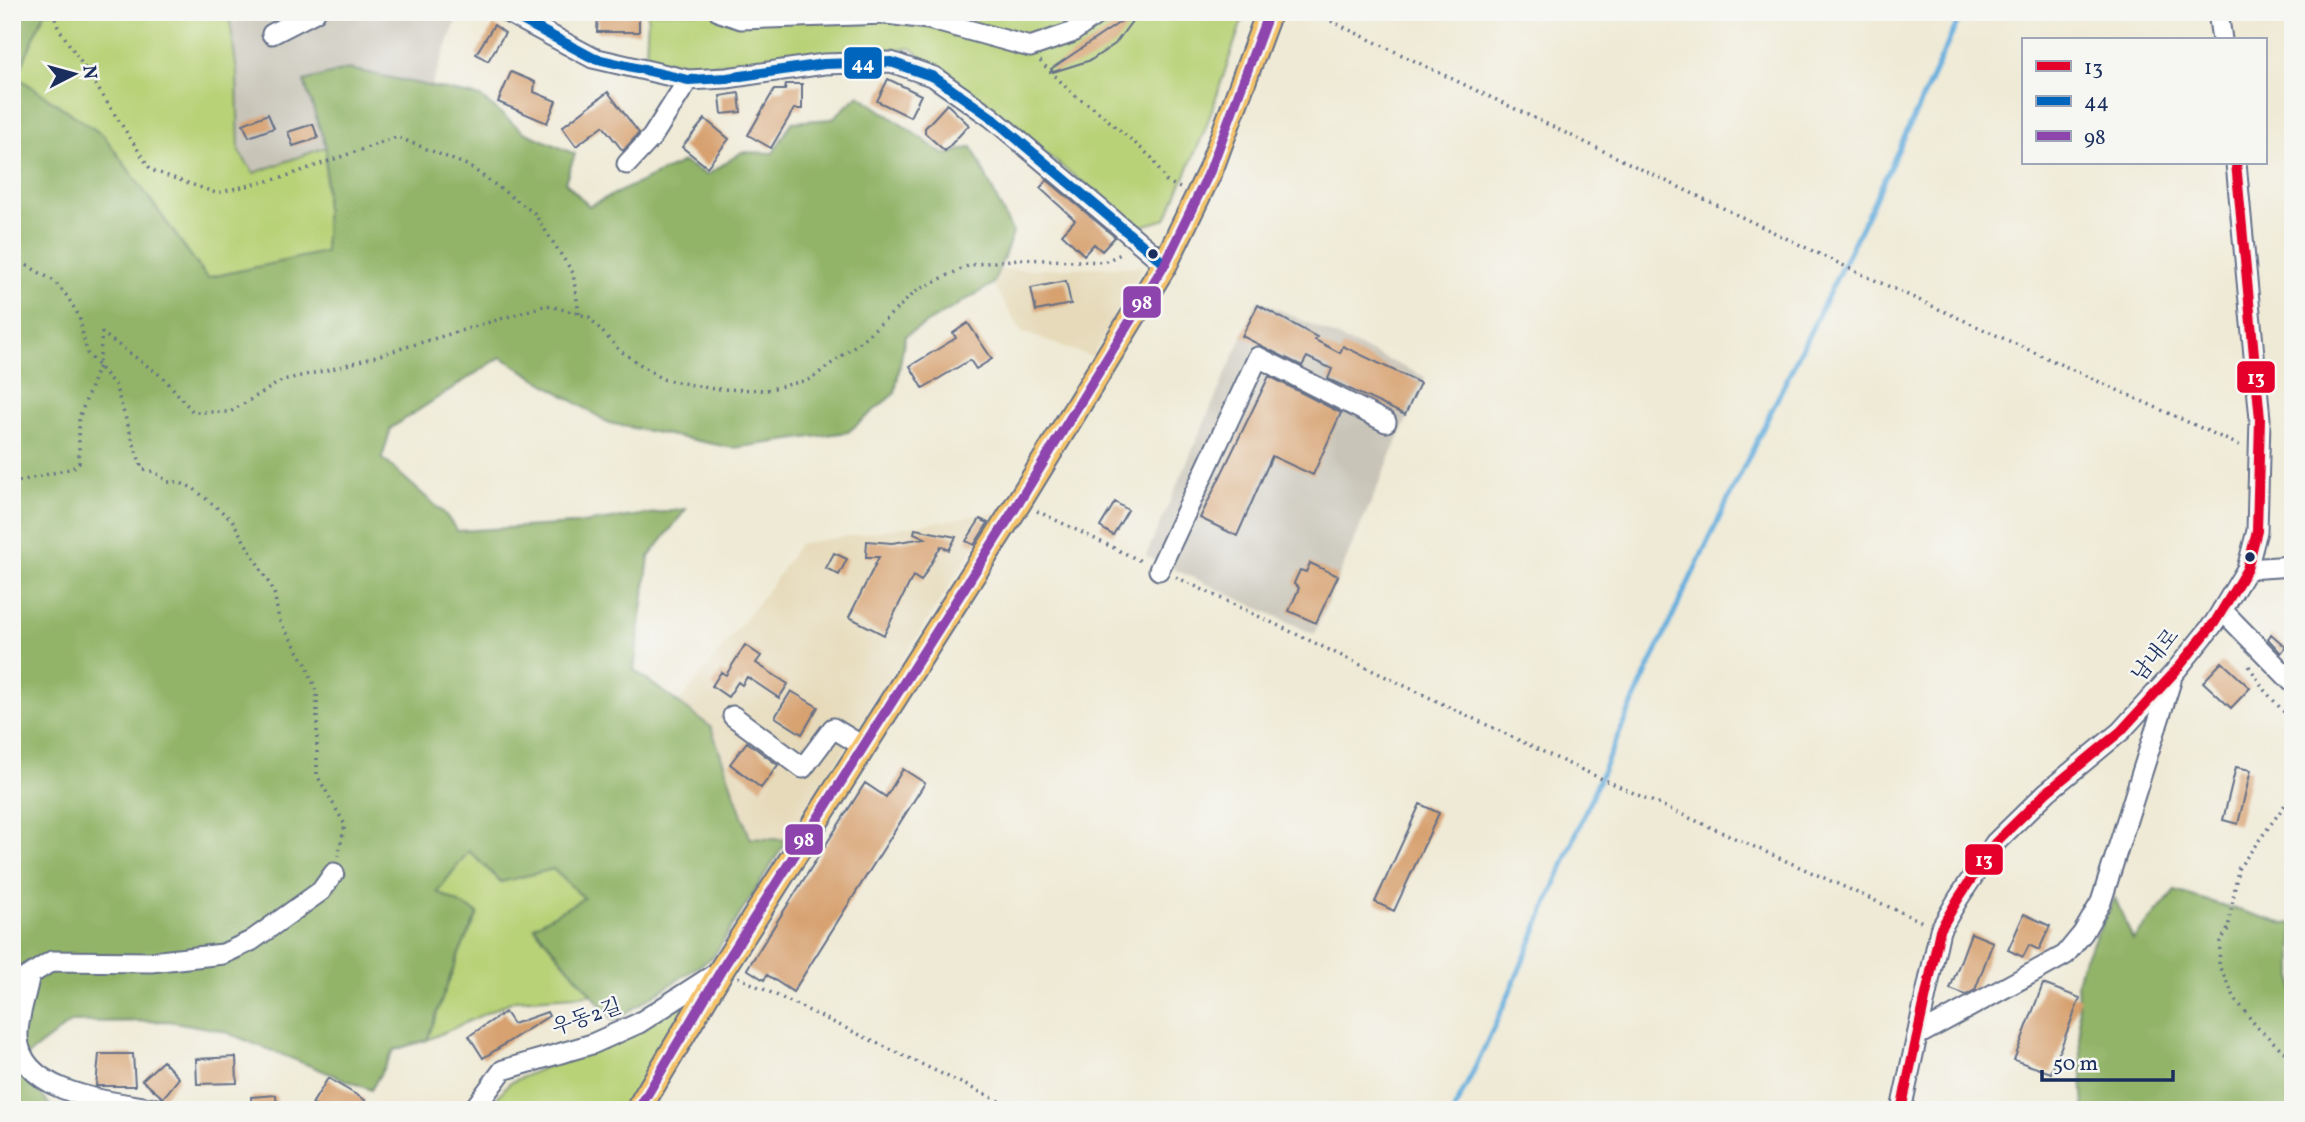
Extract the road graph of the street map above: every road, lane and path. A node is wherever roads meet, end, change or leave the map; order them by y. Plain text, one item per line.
1 (53, 12) edge
2 (315, 12) edge
3 (507, 12) edge
4 (720, 12) edge
5 (1100, 12) edge
6 (1269, 12) edge
7 (1312, 12) edge
8 (2218, 12) edge
9 (272, 34) dead end
10 (2222, 38) edge
11 (1030, 47) junction
12 (688, 80) junction
13 (627, 164) dead end
14 (2236, 164) edge
15 (1198, 197) junction
16 (12, 246) edge
17 (1141, 246) junction
18 (1165, 264) junction
19 (579, 314) junction
20 (99, 366) junction
21 (1386, 422) dead end
22 (2261, 455) junction
23 (12, 483) edge
24 (1019, 502) junction
25 (2293, 566) edge
26 (2247, 569) junction
27 (1159, 570) junction
28 (2222, 610) junction
29 (2247, 664) dead end
30 (2174, 674) junction
31 (2293, 683) edge
32 (733, 716) dead end
33 (2293, 722) edge
34 (864, 747) junction
35 (2293, 793) edge
36 (334, 873) joint
37 (1940, 930) junction
38 (722, 969) junction
39 (21, 982) edge
40 (1920, 1034) junction
41 (2293, 1060) edge
42 (162, 1110) edge
43 (473, 1110) edge
44 (638, 1110) edge
45 (1018, 1110) edge
46 (1901, 1110) edge

1 - 19 path
2 - 9 street
3 - 12 street
4 - 11 street
5 - 11 street
6 - 15 main road
7 - 22 path
8 - 10 street
11 - 15 path
12 - 13 street
12 - 17 street
14 - 22 street, 남내로
15 - 18 main road
16 - 20 path
17 - 18 street
17 - 19 path
18 - 24 main road
19 - 20 path
20 - 23 path
20 - 36 path
21 - 27 street
22 - 26 street, 남내로
24 - 27 path
24 - 34 main road
25 - 26 street
26 - 28 street, 남내로
27 - 37 path
28 - 30 street, 남내로
28 - 31 street
29 - 33 path
30 - 37 street, 남내로
30 - 40 street
32 - 34 street
34 - 38 main road
35 - 41 path
36 - 39 street
37 - 40 street, 남내로
38 - 43 street, 우동2길
38 - 44 main road
38 - 45 path
39 - 42 street
40 - 46 street, 남내로

